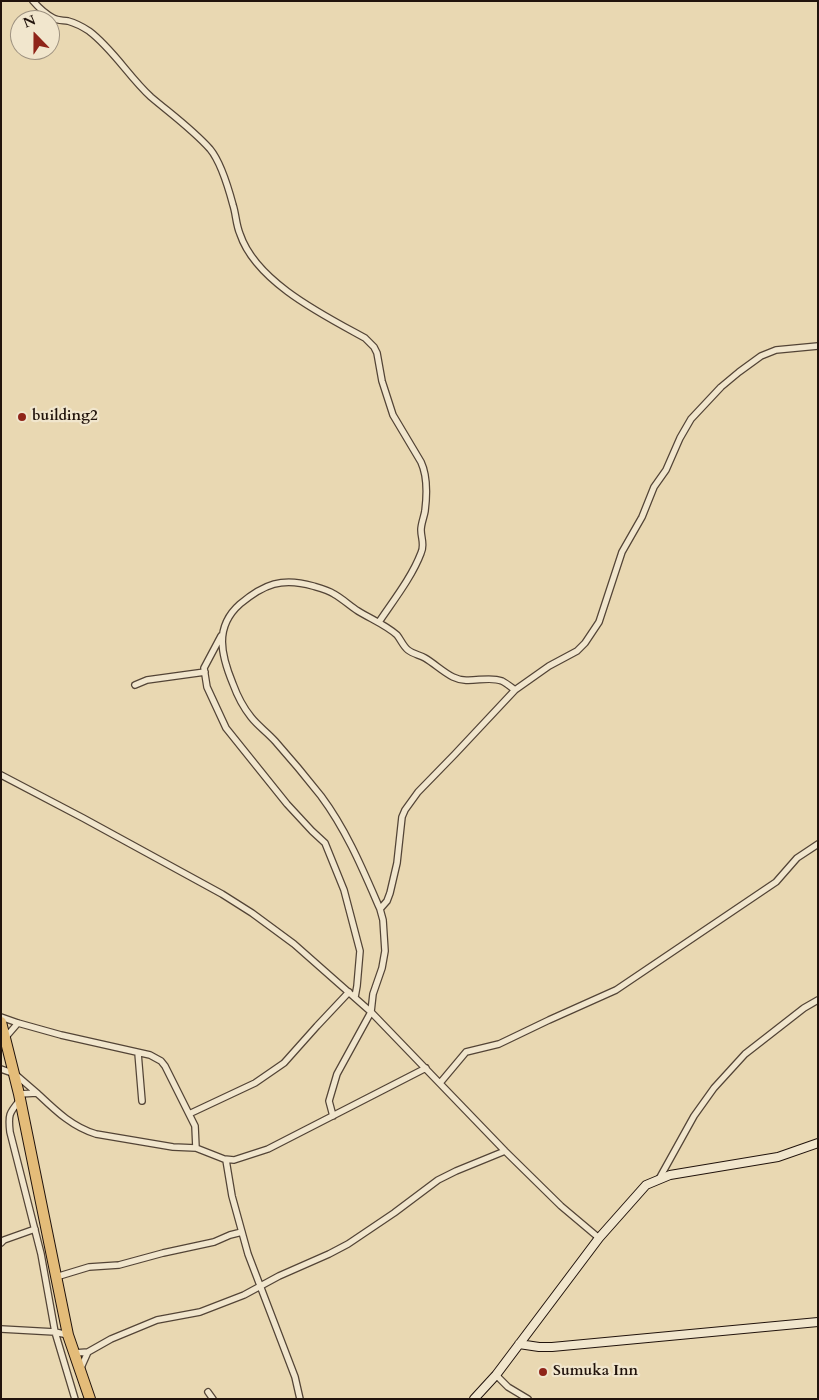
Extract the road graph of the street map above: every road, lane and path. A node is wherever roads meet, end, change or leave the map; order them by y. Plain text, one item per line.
1 (33, 1) edge
2 (818, 346) edge
3 (379, 622) junction
4 (222, 634) junction
5 (204, 672) junction
6 (135, 685) dead end
7 (514, 690) junction
8 (1, 775) edge
9 (818, 844) edge
10 (380, 909) junction
11 (349, 992) junction
12 (355, 997) junction
13 (818, 1000) edge
14 (371, 1012) junction
15 (1, 1017) edge
16 (1, 1022) edge
17 (18, 1024) junction
18 (5, 1038) junction
19 (138, 1053) junction
20 (426, 1068) junction
21 (1, 1069) edge
22 (14, 1074) junction
23 (440, 1083) junction
24 (37, 1094) junction
25 (20, 1097) junction
26 (142, 1101) dead end
27 (189, 1114) junction
28 (333, 1116) junction
29 (818, 1143) edge
30 (196, 1148) junction
31 (505, 1152) junction
32 (226, 1160) junction
33 (659, 1179) junction
34 (35, 1228) junction
35 (242, 1232) junction
36 (599, 1238) junction
37 (1, 1243) edge
38 (56, 1277) junction
39 (259, 1286) junction
40 (818, 1322) edge
41 (1, 1328) edge
42 (54, 1332) junction
43 (68, 1335) junction
44 (520, 1344) junction
45 (88, 1352) junction
46 (74, 1354) junction
47 (80, 1370) junction
48 (496, 1375) junction
49 (208, 1392) dead end
50 (75, 1399) edge
51 (90, 1399) edge
52 (213, 1399) edge
53 (300, 1399) edge
54 (474, 1399) edge
55 (528, 1399) edge

1 - 3 street
2 - 7 street
3 - 4 street
3 - 7 street
4 - 5 street
4 - 10 street
5 - 6 street
5 - 12 street
7 - 10 street
8 - 11 street
9 - 23 street
10 - 14 street
11 - 12 street
11 - 27 street
12 - 14 street
13 - 33 street
14 - 20 street
14 - 28 street
15 - 17 street
16 - 18 highway
17 - 18 street
17 - 19 street
18 - 22 highway
19 - 26 street
19 - 27 street
20 - 23 street
20 - 28 street
21 - 22 street
22 - 24 street
22 - 25 highway
23 - 31 street
24 - 25 street
24 - 30 street
25 - 34 street
25 - 38 highway
27 - 30 street
28 - 32 street
29 - 33 street
30 - 32 street
31 - 36 street
31 - 39 street
32 - 35 street
33 - 36 street
34 - 37 street
34 - 42 street
35 - 38 street
35 - 39 street
36 - 44 street
38 - 43 highway
39 - 45 street
39 - 53 street
40 - 44 street
41 - 42 street
42 - 43 street
42 - 50 street
43 - 46 highway
44 - 48 street
45 - 46 street
45 - 47 street
46 - 47 highway
47 - 51 highway
48 - 54 street
48 - 55 street
49 - 52 street

